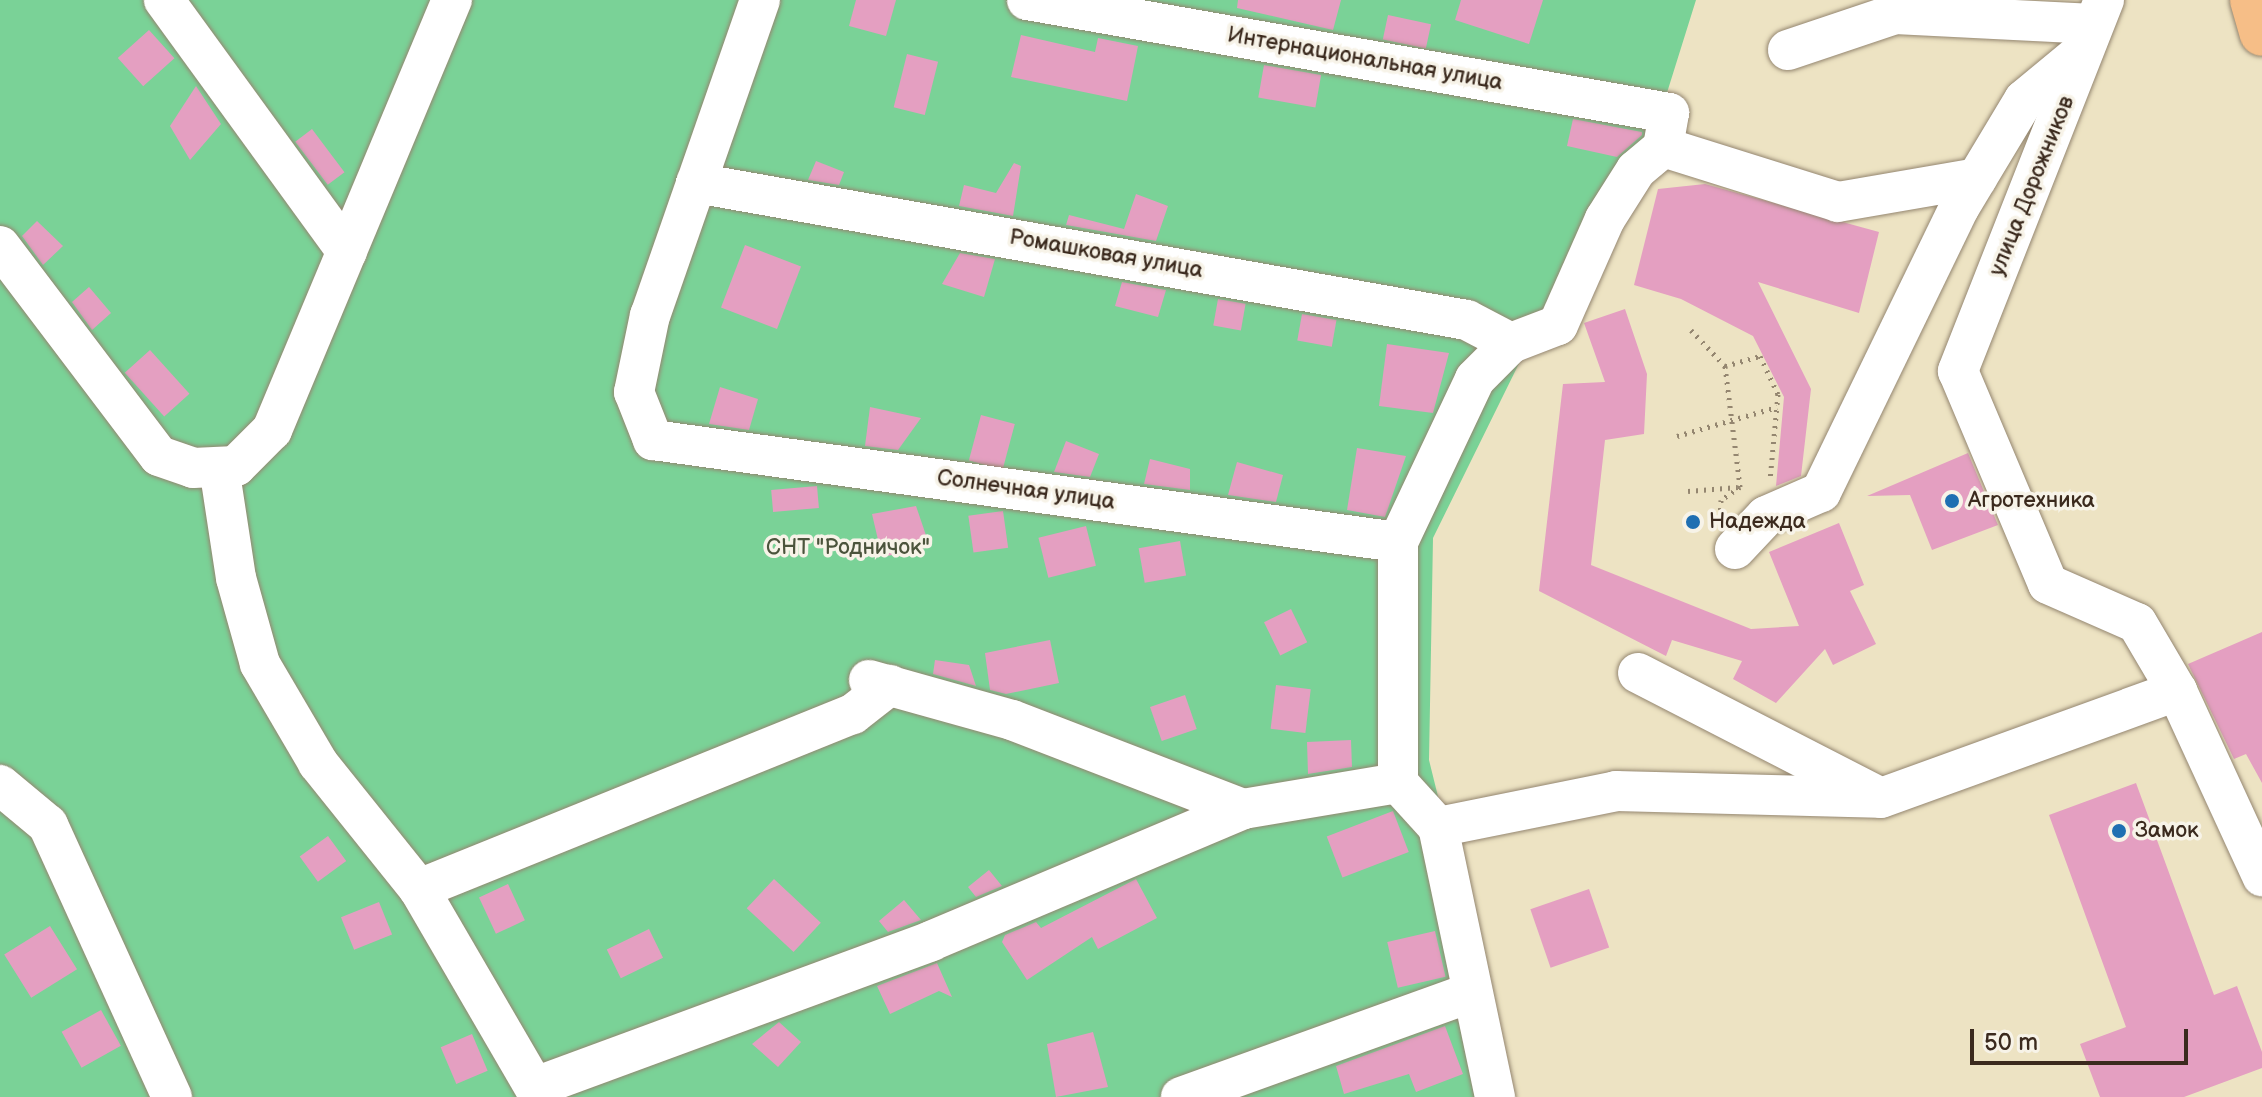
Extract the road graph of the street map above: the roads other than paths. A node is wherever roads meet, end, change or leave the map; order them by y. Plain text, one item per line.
1 (164, 0) edge
2 (452, 0) edge
3 (760, 0) edge
4 (1027, 0) edge
5 (2252, 0) edge
6 (2093, 25) edge
7 (2262, 34) edge
8 (1788, 50) dead end
9 (1663, 147) junction
10 (1977, 178) junction
11 (696, 183) junction
12 (0, 246) edge
13 (347, 252) junction
14 (1511, 343) junction
15 (219, 467) junction
16 (1727, 536) road end
17 (1398, 542) junction
18 (1638, 673) dead end
19 (2177, 691) junction
20 (1398, 783) junction
21 (0, 785) edge
22 (1881, 798) junction
23 (1243, 809) junction
24 (1438, 827) junction
25 (2262, 876) edge
26 (419, 889) junction
27 (1472, 992) junction
28 (538, 1092) edge
29 (172, 1097) edge
30 (1181, 1097) edge
31 (1495, 1097) edge

1 - 13 street
2 - 13 street
3 - 11 street
4 - 9 street, Интернациональная улица
5 - 7 highway
6 - 8 street
6 - 10 street
6 - 19 street, улица Дорожников
9 - 10 street
9 - 14 street
10 - 16 street
11 - 14 street, Ромашковая улица
11 - 17 street, Солнечная улица
12 - 15 street
13 - 15 street
14 - 17 street
15 - 26 street
17 - 20 street
18 - 22 street
19 - 22 street
19 - 25 street
20 - 23 street
20 - 24 street
21 - 29 street
22 - 24 street
23 - 26 street
23 - 28 street
24 - 27 street
26 - 28 street
27 - 30 street
27 - 31 street

